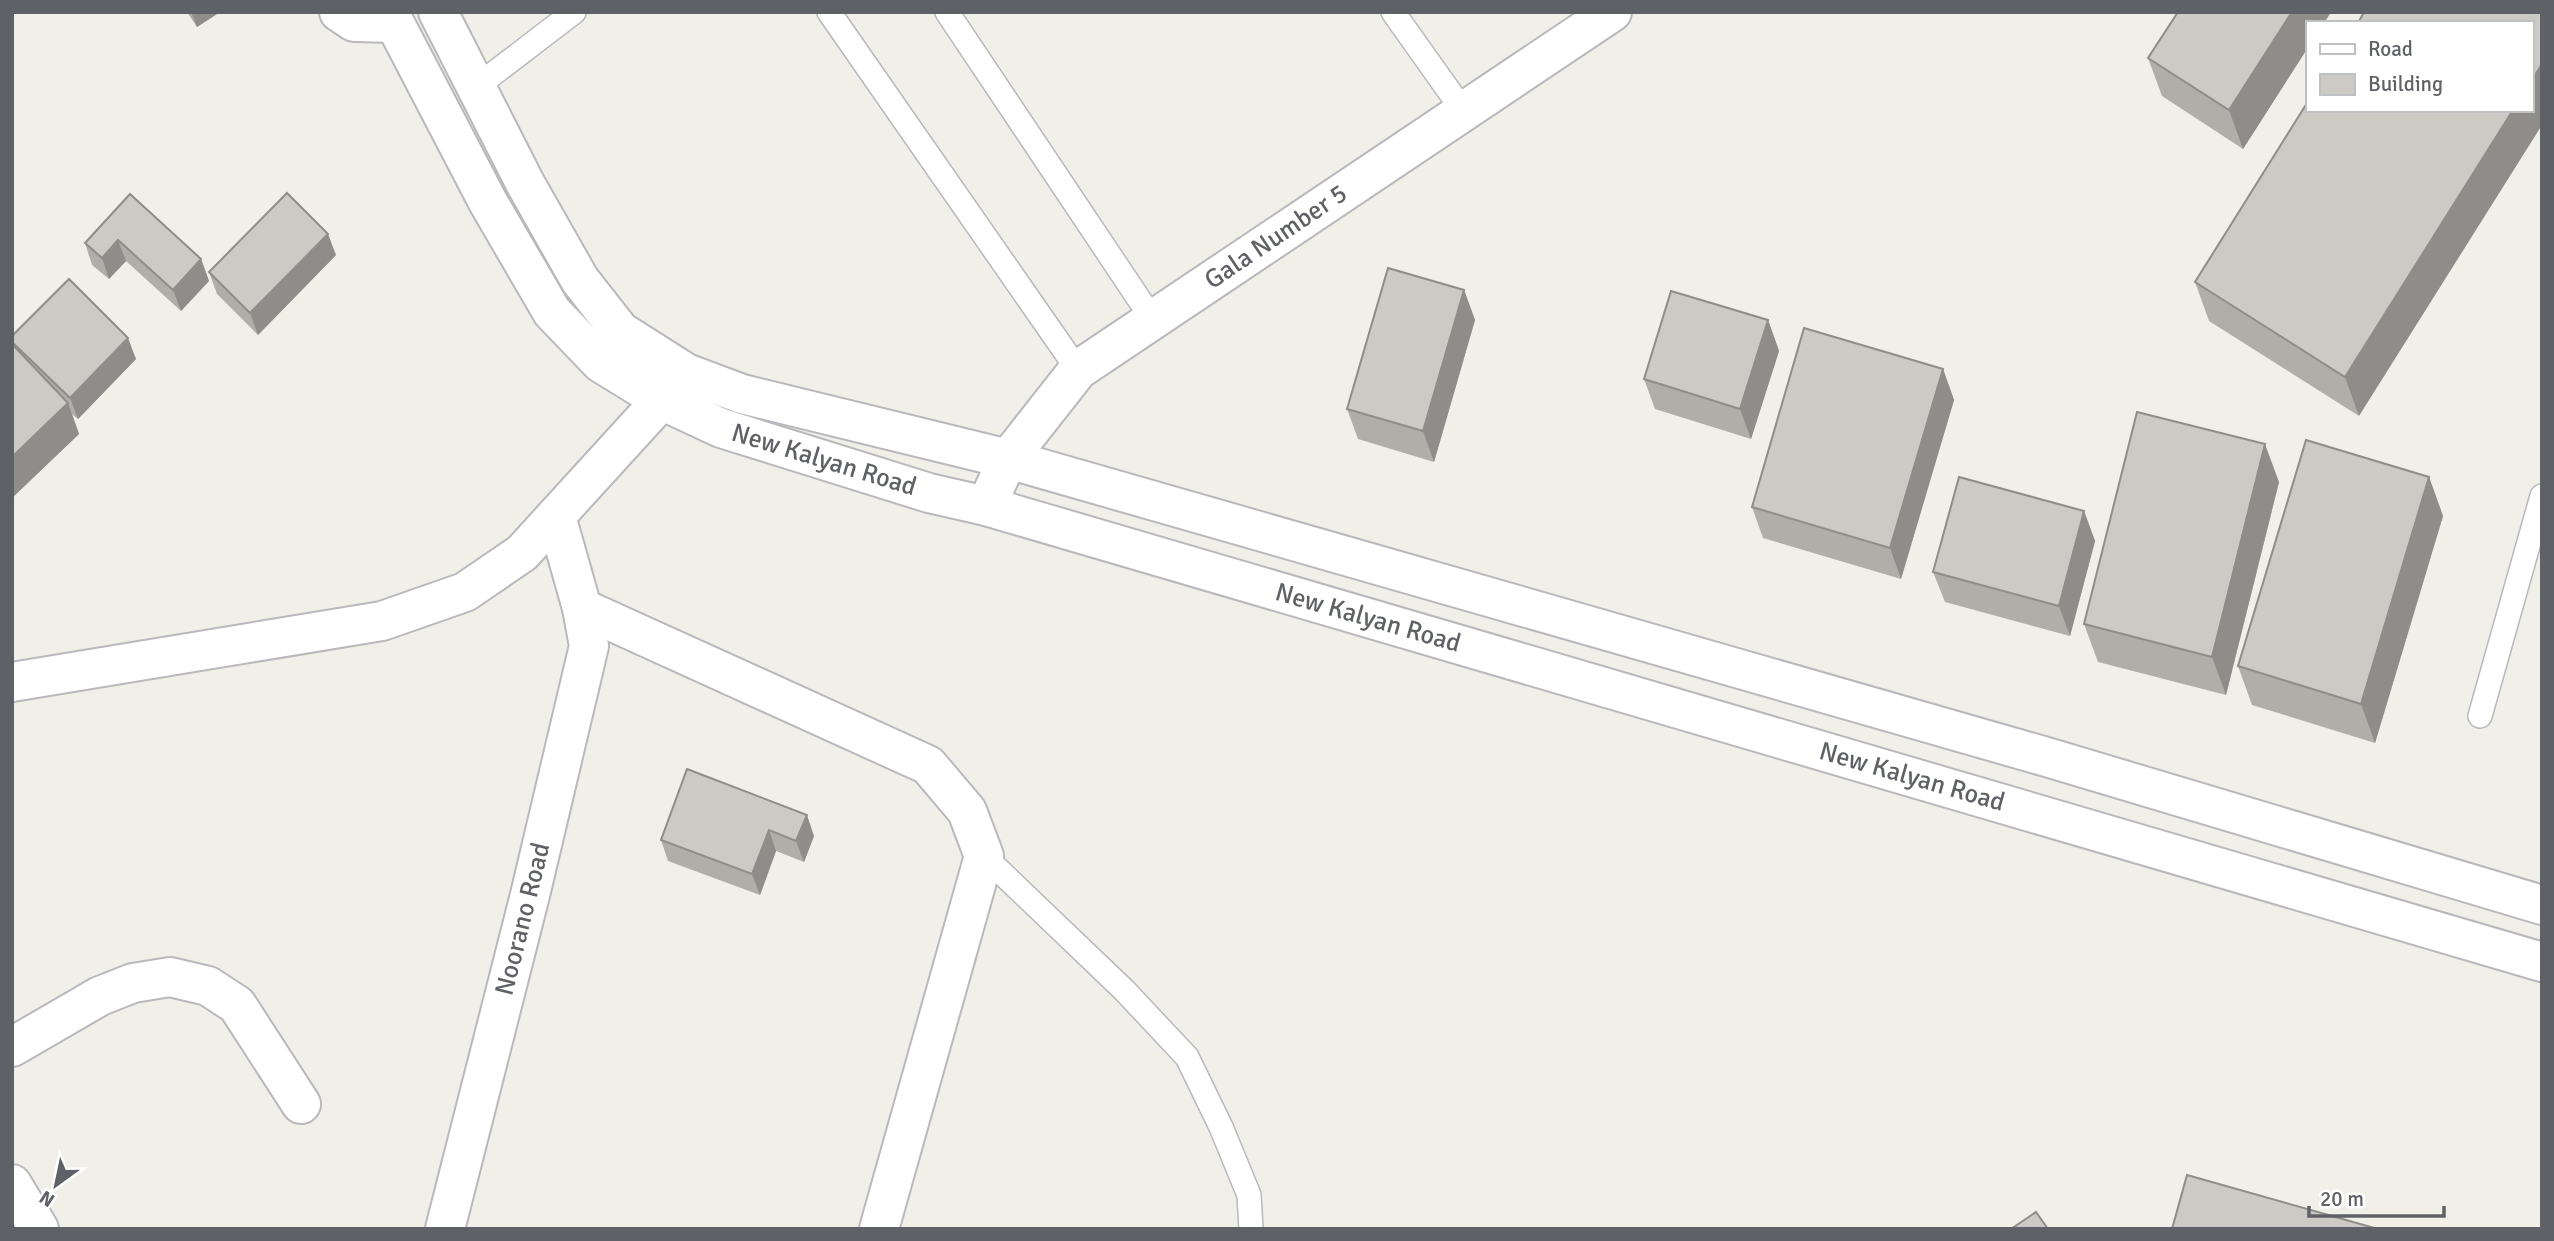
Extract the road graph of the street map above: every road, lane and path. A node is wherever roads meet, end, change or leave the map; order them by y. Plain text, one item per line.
1 (339, 12) edge
2 (438, 12) edge
3 (574, 12) edge
4 (829, 12) edge
5 (947, 12) edge
6 (1393, 12) edge
7 (1612, 12) edge
8 (392, 18) edge
9 (476, 87) junction
10 (1464, 111) junction
11 (1153, 320) junction
12 (1078, 370) junction
13 (674, 386) junction
14 (1009, 459) junction
15 (2542, 496) edge
16 (986, 506) junction
17 (556, 516) junction
18 (582, 608) junction
19 (12, 682) edge
20 (2480, 716) dead end
21 (984, 856) junction
22 (2542, 905) edge
23 (2542, 962) edge
24 (12, 1047) edge
25 (301, 1104) dead end
26 (12, 1184) edge
27 (39, 1229) edge
28 (445, 1229) edge
29 (879, 1229) edge
30 (1251, 1229) edge

1 - 8 street
2 - 9 street, New Kalyan Road
3 - 9 lane
4 - 12 lane
5 - 11 lane
6 - 10 lane
7 - 10 street, Gala Number 5
8 - 13 street, New Kalyan Road
9 - 13 street, New Kalyan Road
10 - 11 street, Gala Number 5
11 - 12 street, Gala Number 5
12 - 14 street, Gala Number 5
13 - 14 street
13 - 16 street, New Kalyan Road
13 - 17 street
14 - 16 street, Gala Number 5
14 - 22 street
15 - 20 lane
16 - 23 street, New Kalyan Road
17 - 18 street, Noorano Road
17 - 19 street
18 - 21 street
18 - 28 street, Noorano Road
21 - 29 street
21 - 30 lane
24 - 25 street
26 - 27 street

